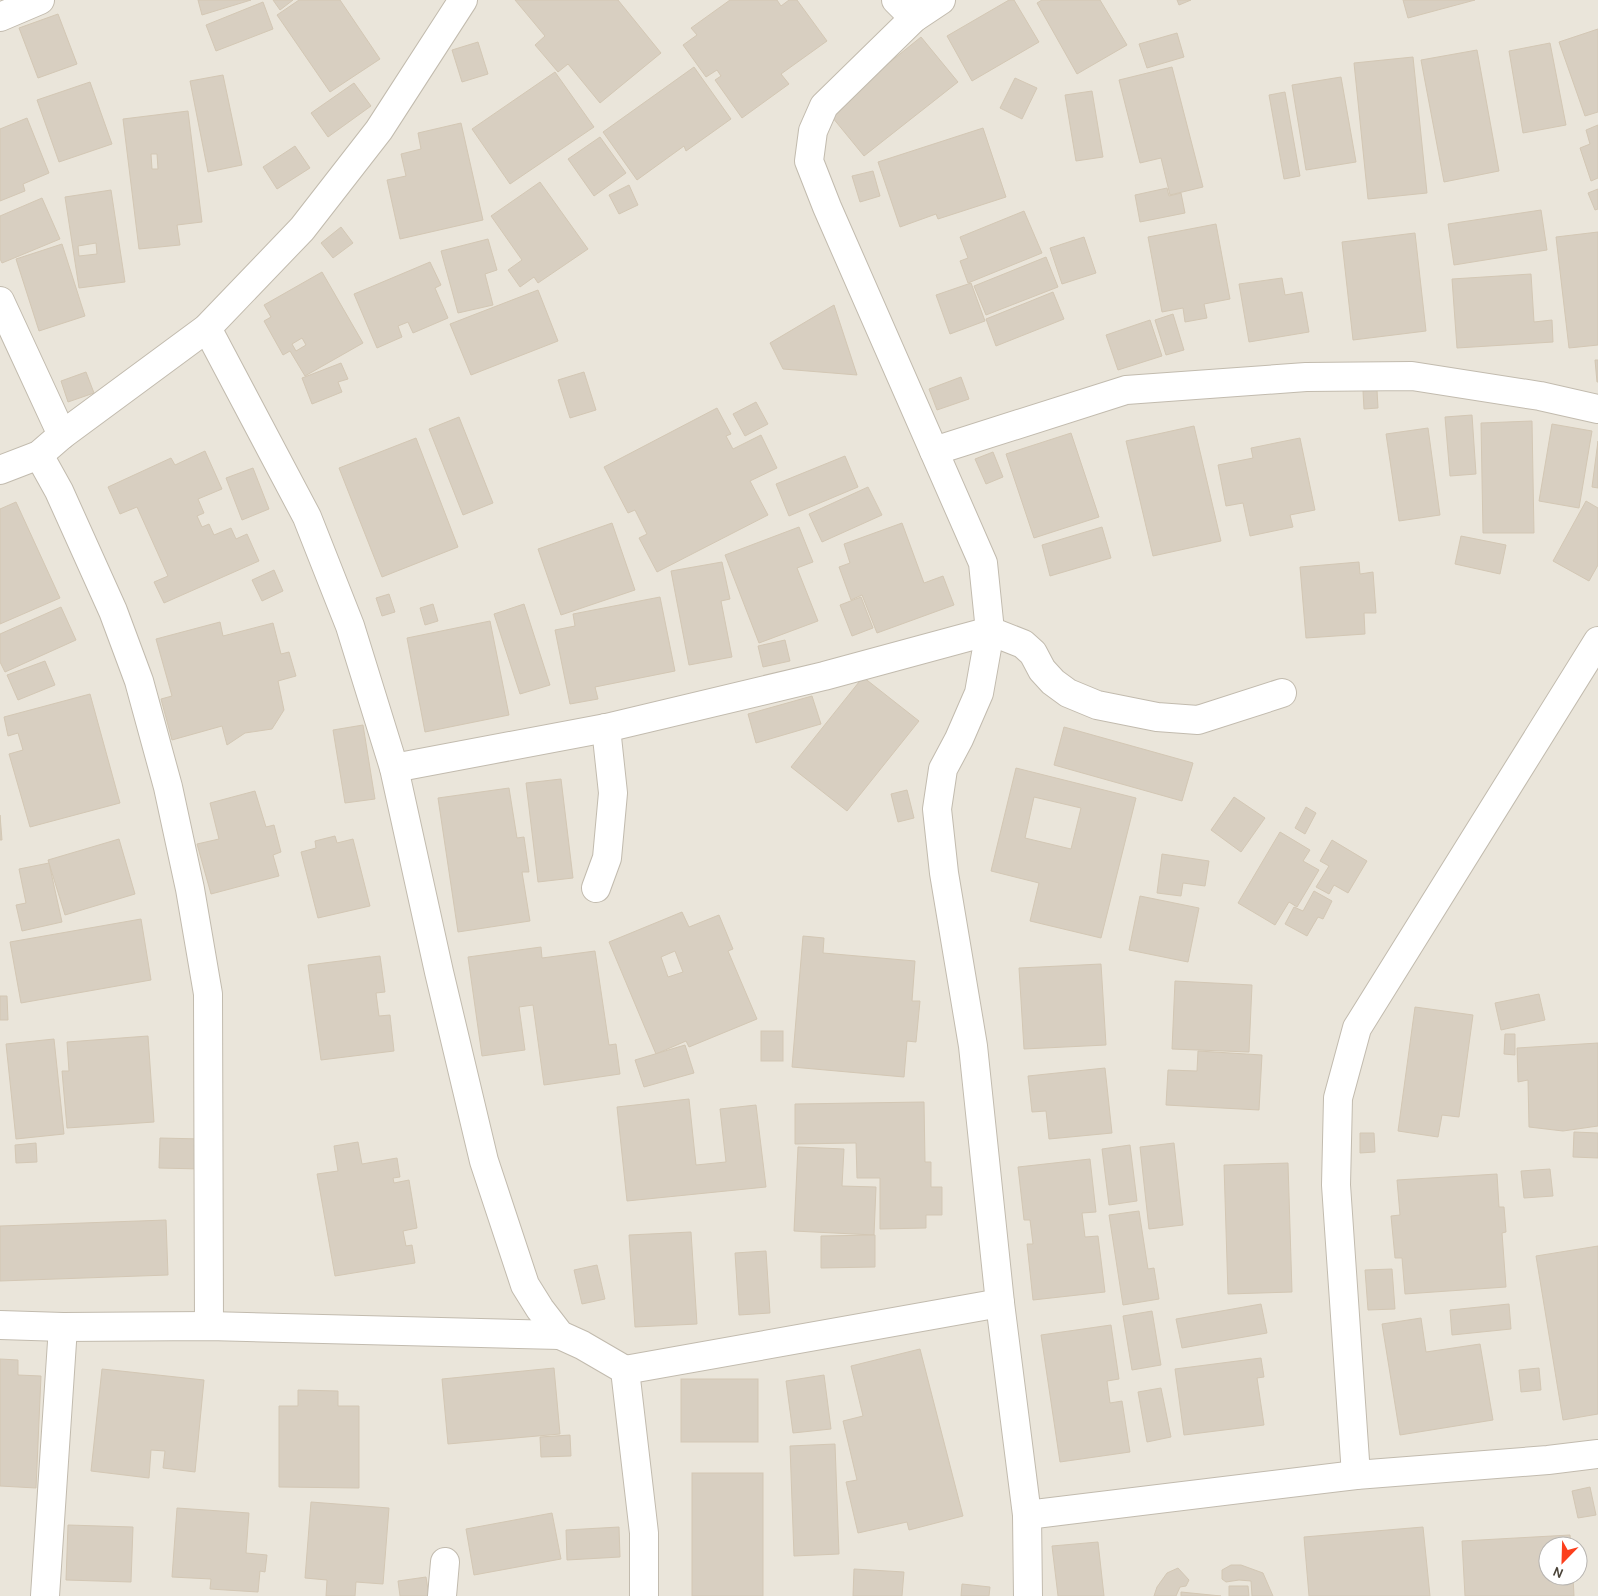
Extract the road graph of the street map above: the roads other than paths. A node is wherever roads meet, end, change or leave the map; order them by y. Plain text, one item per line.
1 (40, 0) edge
2 (464, 0) edge
3 (941, 0) edge
4 (905, 9) edge
5 (0, 17) edge
6 (0, 301) edge
7 (207, 328) junction
8 (1598, 409) edge
9 (62, 435) junction
10 (934, 451) junction
11 (39, 455) junction
12 (0, 470) edge
13 (990, 631) junction
14 (1598, 641) edge
15 (1282, 693) dead end
16 (606, 728) junction
17 (394, 768) junction
18 (596, 888) dead end
19 (1000, 1303) junction
20 (0, 1325) edge
21 (209, 1326) junction
22 (62, 1327) junction
23 (560, 1335) junction
24 (625, 1370) junction
25 (1598, 1454) edge
26 (1356, 1475) junction
27 (1028, 1516) junction
28 (445, 1562) dead end
29 (45, 1596) edge
30 (442, 1596) edge
31 (644, 1596) edge
32 (1028, 1596) edge

1 - 5 street
2 - 7 street
3 - 4 street
4 - 10 street
6 - 9 street
7 - 9 street
7 - 17 street
8 - 10 street
9 - 11 street
10 - 13 street
11 - 12 street
11 - 21 street
13 - 15 street
13 - 16 street
13 - 19 street
14 - 26 street
16 - 17 street
16 - 18 street
17 - 23 street
19 - 24 street
19 - 27 street
20 - 22 street
21 - 22 street
21 - 23 street
22 - 29 street
23 - 24 street
24 - 31 street
25 - 26 street
26 - 27 street
27 - 32 street
28 - 30 street

